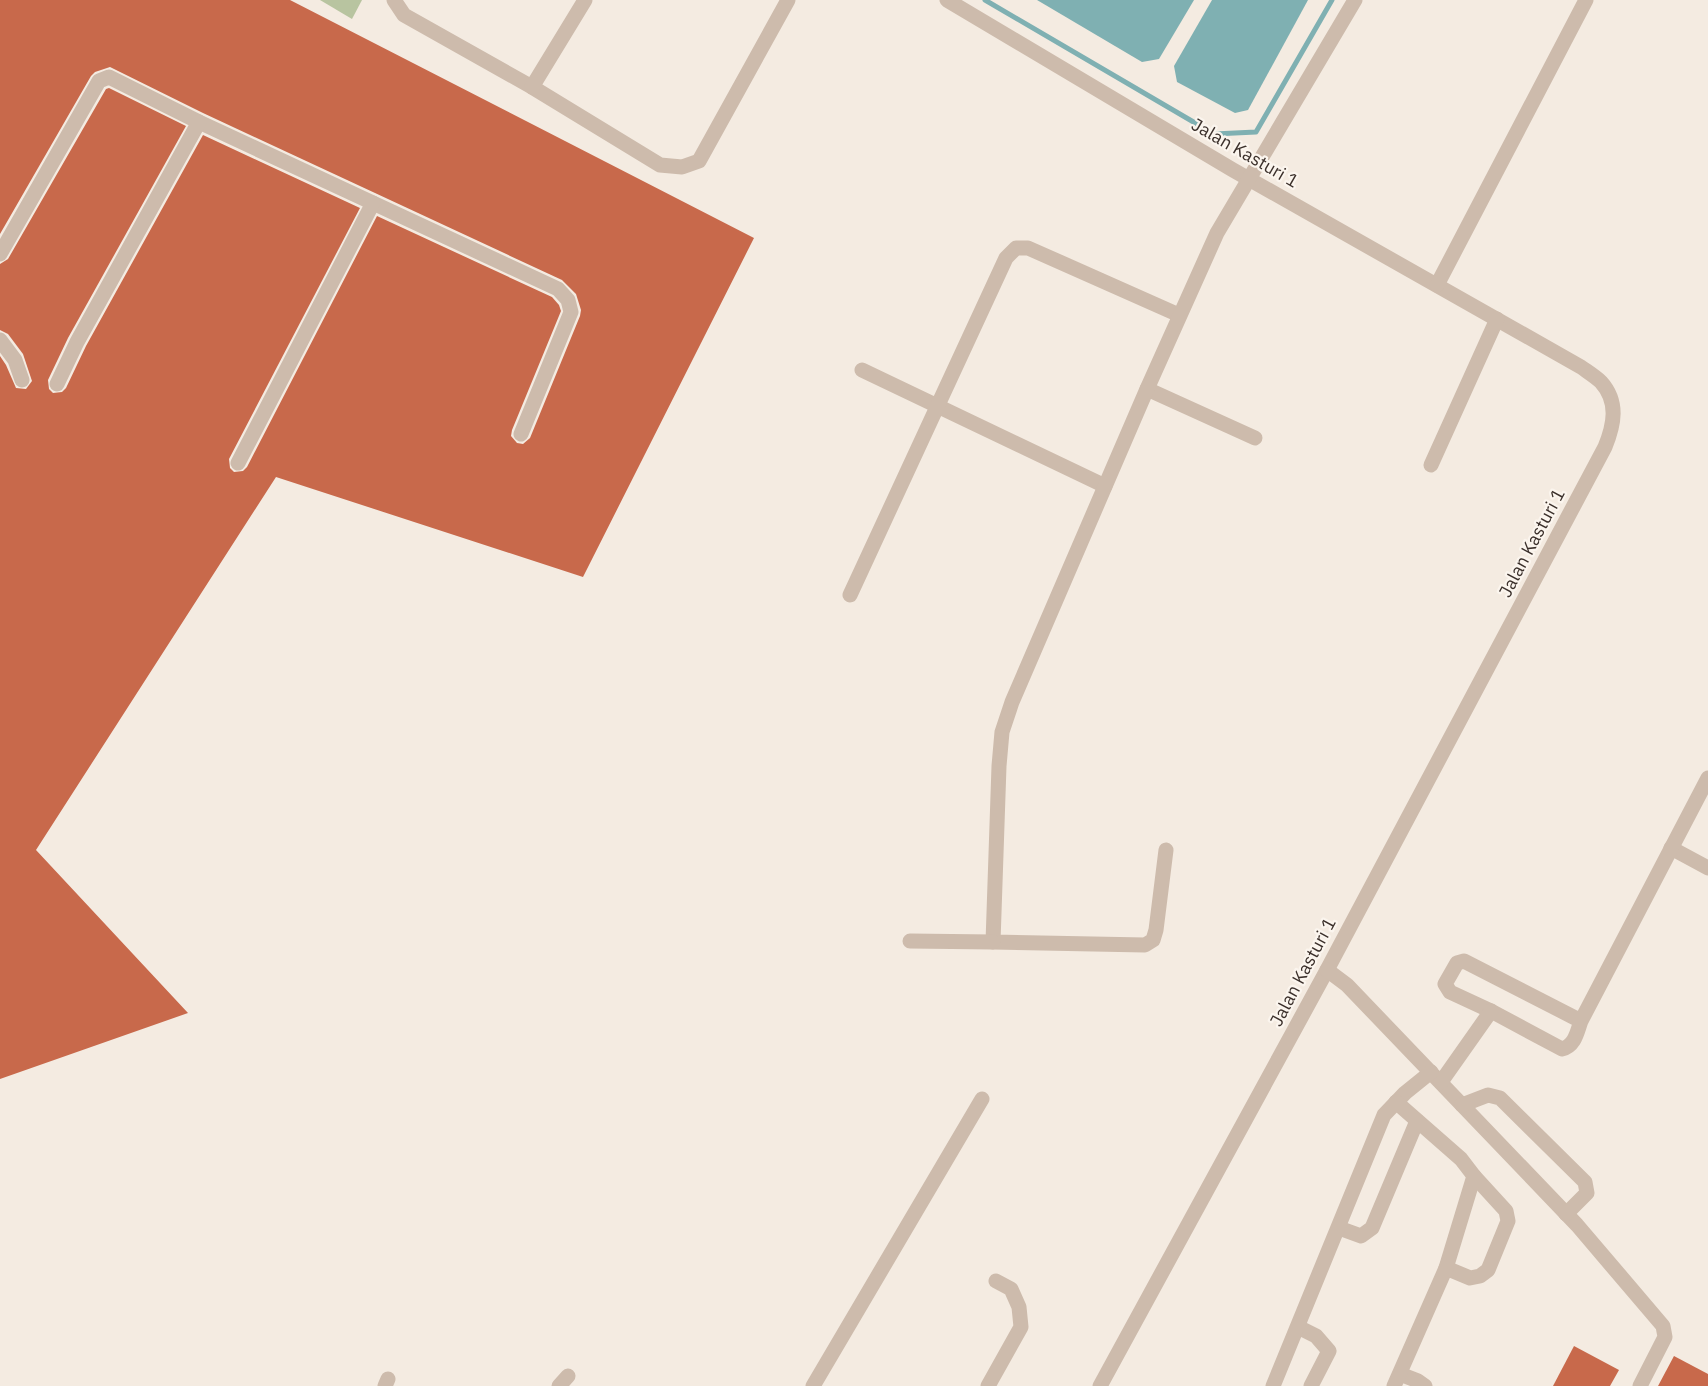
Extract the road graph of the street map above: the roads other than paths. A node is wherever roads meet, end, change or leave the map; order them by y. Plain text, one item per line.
1 (394, 0) edge
2 (585, 0) edge
3 (788, 0) edge
4 (947, 0) edge
5 (1355, 0) edge
6 (1586, 0) edge
7 (532, 87) junction
8 (198, 122) junction
9 (1250, 178) junction
10 (373, 204) junction
11 (1, 250) edge
12 (1437, 285) junction
13 (1179, 315) junction
14 (1497, 319) junction
15 (0, 340) edge
16 (862, 370) dead end
17 (22, 380) dead end
18 (57, 384) dead end
19 (1147, 389) junction
20 (937, 406) junction
21 (521, 434) dead end
22 (1255, 438) dead end
23 (238, 463) dead end
24 (1431, 465) dead end
25 (1105, 486) junction
26 (850, 595) dead end
27 (1708, 778) edge
28 (1671, 848) junction
29 (1166, 850) dead end
30 (1708, 868) edge
31 (910, 941) dead end
32 (993, 942) junction
33 (1327, 970) junction
34 (1491, 1011) junction
35 (1581, 1021) junction
36 (1436, 1077) junction
37 (982, 1099) dead end
38 (1396, 1102) junction
39 (1462, 1105) junction
40 (1417, 1121) junction
41 (1474, 1176) junction
42 (1566, 1214) junction
43 (1339, 1228) junction
44 (1446, 1268) junction
45 (996, 1281) dead end
46 (1298, 1327) junction
47 (1396, 1380) edge
48 (813, 1386) edge
49 (988, 1386) edge
50 (1100, 1386) edge
51 (1273, 1386) edge
52 (1311, 1386) edge
53 (1425, 1386) edge
54 (1640, 1386) edge

1 - 7 street
2 - 7 street
3 - 7 street
4 - 9 street, Jalan Kasturi 1
5 - 9 street
6 - 12 street
8 - 10 street
8 - 11 street
8 - 18 street
9 - 12 street, Jalan Kasturi 1
9 - 13 street
10 - 21 street
10 - 23 street
12 - 14 street, Jalan Kasturi 1
13 - 19 street
13 - 20 street
14 - 24 street
14 - 33 street, Jalan Kasturi 1
15 - 17 street
16 - 20 street
19 - 22 street
19 - 25 street
20 - 25 street
20 - 26 street
25 - 32 street
27 - 28 street
28 - 30 street
28 - 35 street
29 - 32 street
31 - 32 street
33 - 36 street
33 - 50 street, Jalan Kasturi 1
34 - 35 street
34 - 35 street
34 - 36 street
36 - 38 street
36 - 39 street
37 - 48 street
38 - 40 street
38 - 43 street
39 - 42 street
39 - 42 street
40 - 41 street
40 - 43 street
41 - 44 street
41 - 44 street
42 - 54 street
43 - 46 street
44 - 47 street
45 - 49 street
46 - 51 street
46 - 52 street
47 - 53 street

